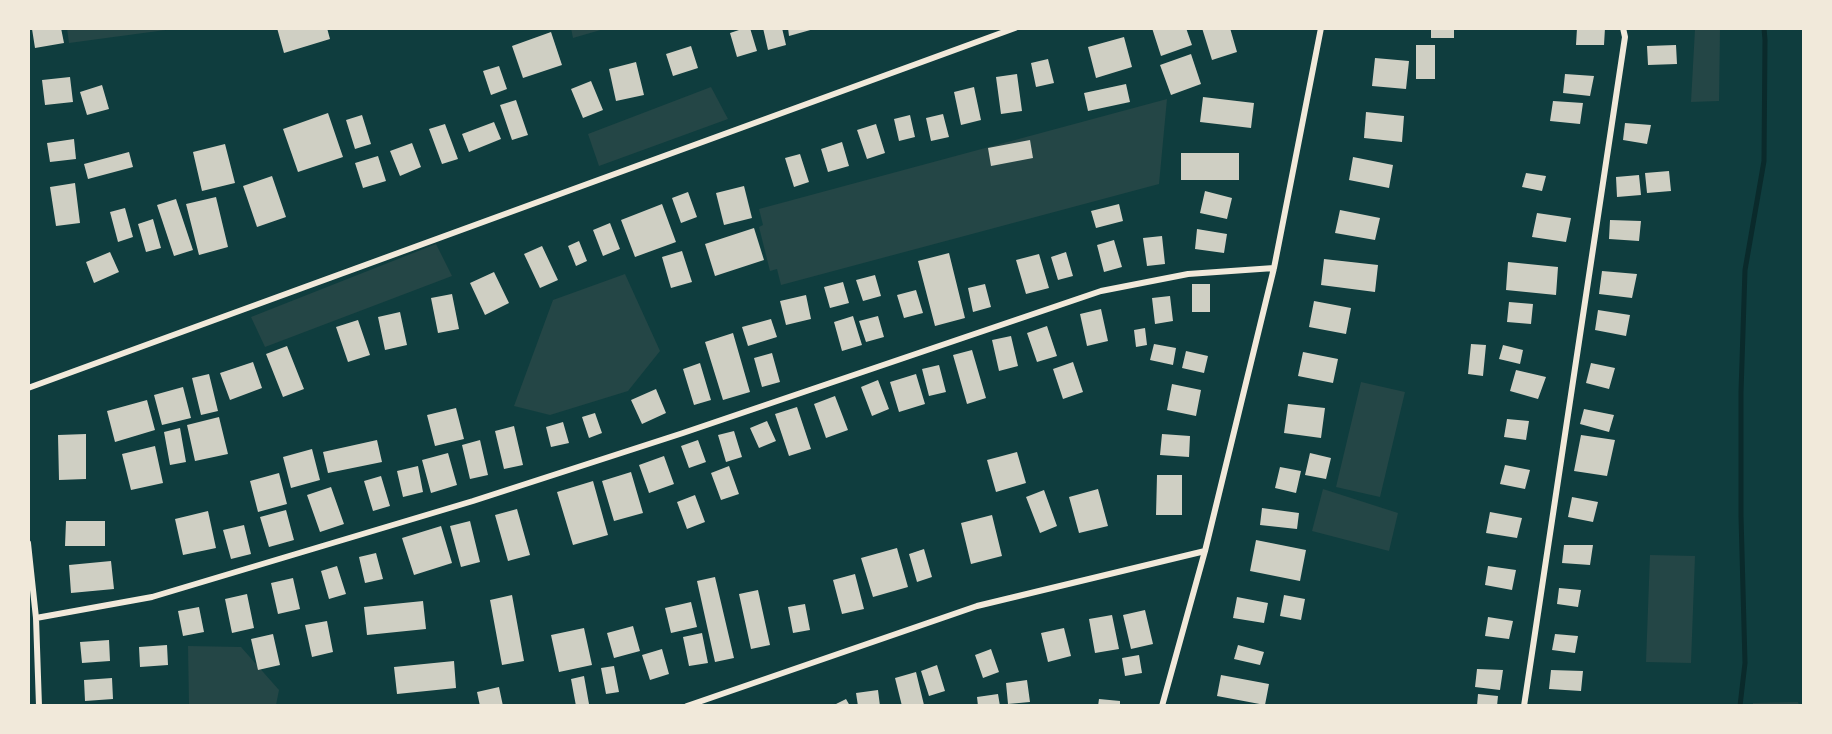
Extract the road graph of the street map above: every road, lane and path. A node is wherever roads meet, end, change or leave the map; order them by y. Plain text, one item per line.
1 (1015, 28) edge
2 (1321, 28) edge
3 (1623, 28) edge
4 (1274, 268) junction
5 (28, 388) edge
6 (28, 543) edge
7 (1205, 551) junction
8 (36, 618) junction
9 (39, 705) edge
10 (687, 705) edge
11 (1162, 705) edge
12 (1524, 705) edge

1 - 5 street
2 - 4 street
3 - 12 street
4 - 7 street
4 - 8 street
6 - 8 street
7 - 10 street
7 - 11 street
8 - 9 street

